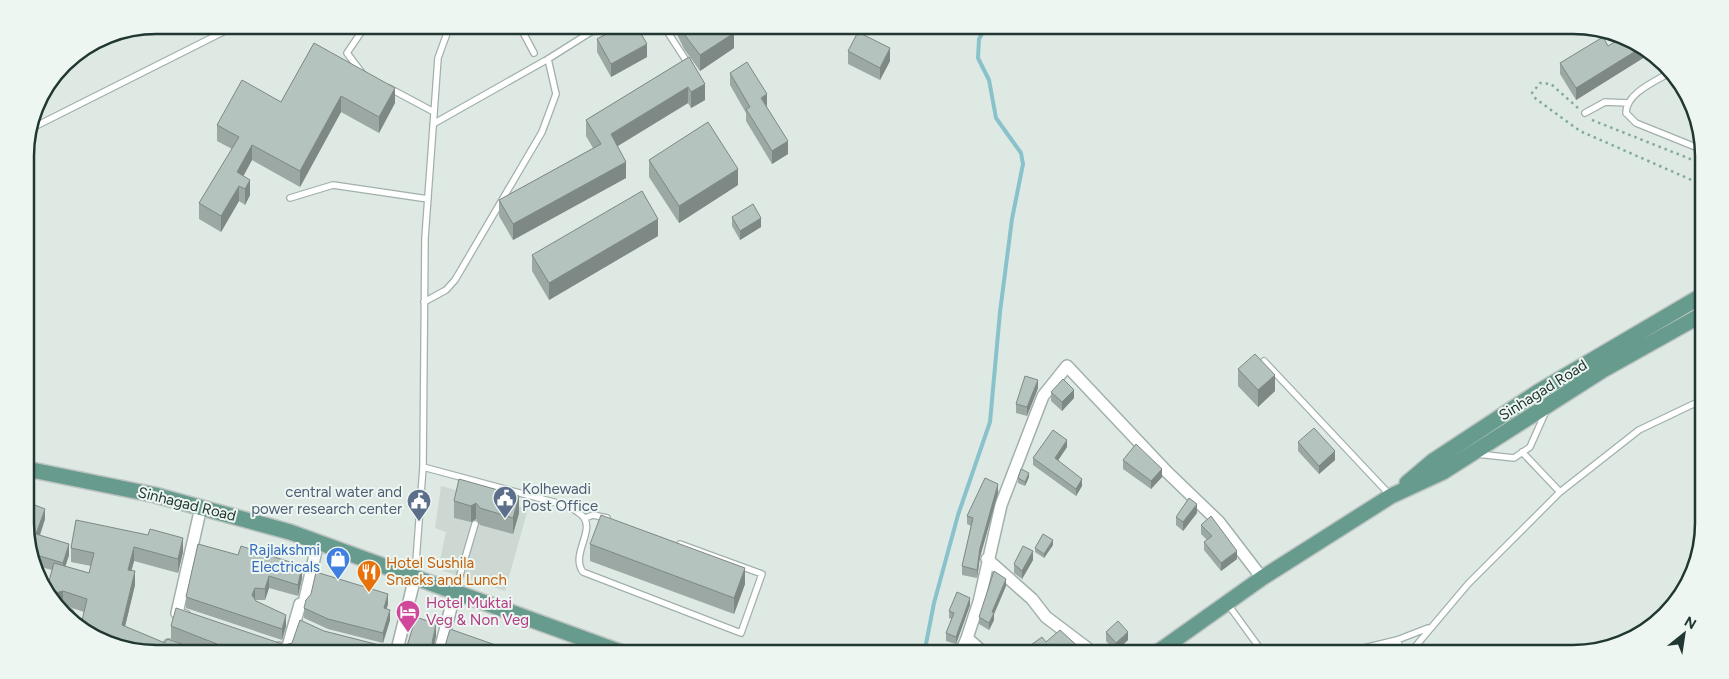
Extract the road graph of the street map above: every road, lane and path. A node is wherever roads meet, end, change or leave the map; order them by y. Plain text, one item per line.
1 (219, 34) edge
2 (360, 34) edge
3 (447, 34) edge
4 (524, 34) edge
5 (588, 34) edge
6 (669, 34) edge
7 (534, 53) dead end
8 (548, 60) junction
9 (691, 68) edge
10 (1664, 76) edge
11 (371, 79) edge
12 (379, 83) edge
13 (1628, 103) junction
14 (434, 112) junction
15 (1585, 113) junction
16 (434, 124) junction
17 (38, 125) edge
18 (1694, 147) edge
19 (1695, 161) edge
20 (1695, 181) edge
21 (290, 198) dead end
22 (428, 199) junction
23 (1695, 300) edge
24 (424, 302) junction
25 (1695, 318) edge
26 (1264, 362) edge
27 (1695, 403) edge
28 (1548, 407) junction
29 (1522, 452) junction
30 (1472, 454) junction
31 (423, 466) junction
32 (34, 470) edge
33 (1560, 492) junction
34 (1391, 496) junction
35 (201, 507) junction
36 (585, 518) junction
37 (618, 522) edge
38 (475, 524) dead end
39 (672, 541) edge
40 (318, 542) junction
41 (988, 559) junction
42 (415, 577) junction
43 (1262, 578) junction
44 (456, 592) junction
45 (1227, 603) junction
46 (195, 619) edge
47 (290, 619) junction
48 (309, 627) edge
49 (1431, 627) junction
50 (968, 636) junction
51 (1397, 640) junction
52 (161, 642) edge
53 (268, 644) edge
54 (169, 645) edge
55 (271, 645) edge
56 (287, 645) edge
57 (395, 645) edge
58 (441, 645) edge
59 (601, 645) edge
60 (964, 645) edge
61 (976, 645) edge
62 (1084, 645) edge
63 (1167, 645) edge
64 (1257, 645) edge
65 (1376, 645) edge
66 (1399, 645) edge
67 (1416, 645) edge

1 - 17 lane
2 - 11 lane
3 - 14 lane
4 - 7 lane
5 - 8 lane
6 - 9 lane
8 - 16 lane
8 - 24 lane
10 - 13 lane
12 - 14 lane
13 - 15 lane
13 - 18 lane
14 - 16 lane
15 - 19 path
15 - 20 path
16 - 22 lane
21 - 22 lane
22 - 24 lane
23 - 34 main road, Sinhagad Road
24 - 31 lane
25 - 28 main road, Sinhagad Road
26 - 34 lane
27 - 33 lane
28 - 29 lane
28 - 30 main road, Sinhagad Road
29 - 30 lane
29 - 33 lane
30 - 34 main road, Sinhagad Road
31 - 36 lane
31 - 42 lane
32 - 35 main road, Sinhagad Road
33 - 49 lane
34 - 43 main road, Sinhagad Road
35 - 40 main road, Sinhagad Road
35 - 46 street
36 - 37 lane
36 - 39 lane
38 - 44 lane
40 - 42 main road, Sinhagad Road
40 - 47 street
41 - 43 street
41 - 50 street
41 - 62 street
42 - 44 main road, Sinhagad Road
42 - 57 street
43 - 45 main road, Sinhagad Road
44 - 58 street
44 - 59 main road, Sinhagad Road
45 - 63 main road, Sinhagad Road
45 - 64 lane
47 - 48 street
47 - 56 street
49 - 51 lane
49 - 67 lane
50 - 60 street
50 - 61 street
51 - 65 lane
51 - 66 lane
52 - 54 street
53 - 55 street

